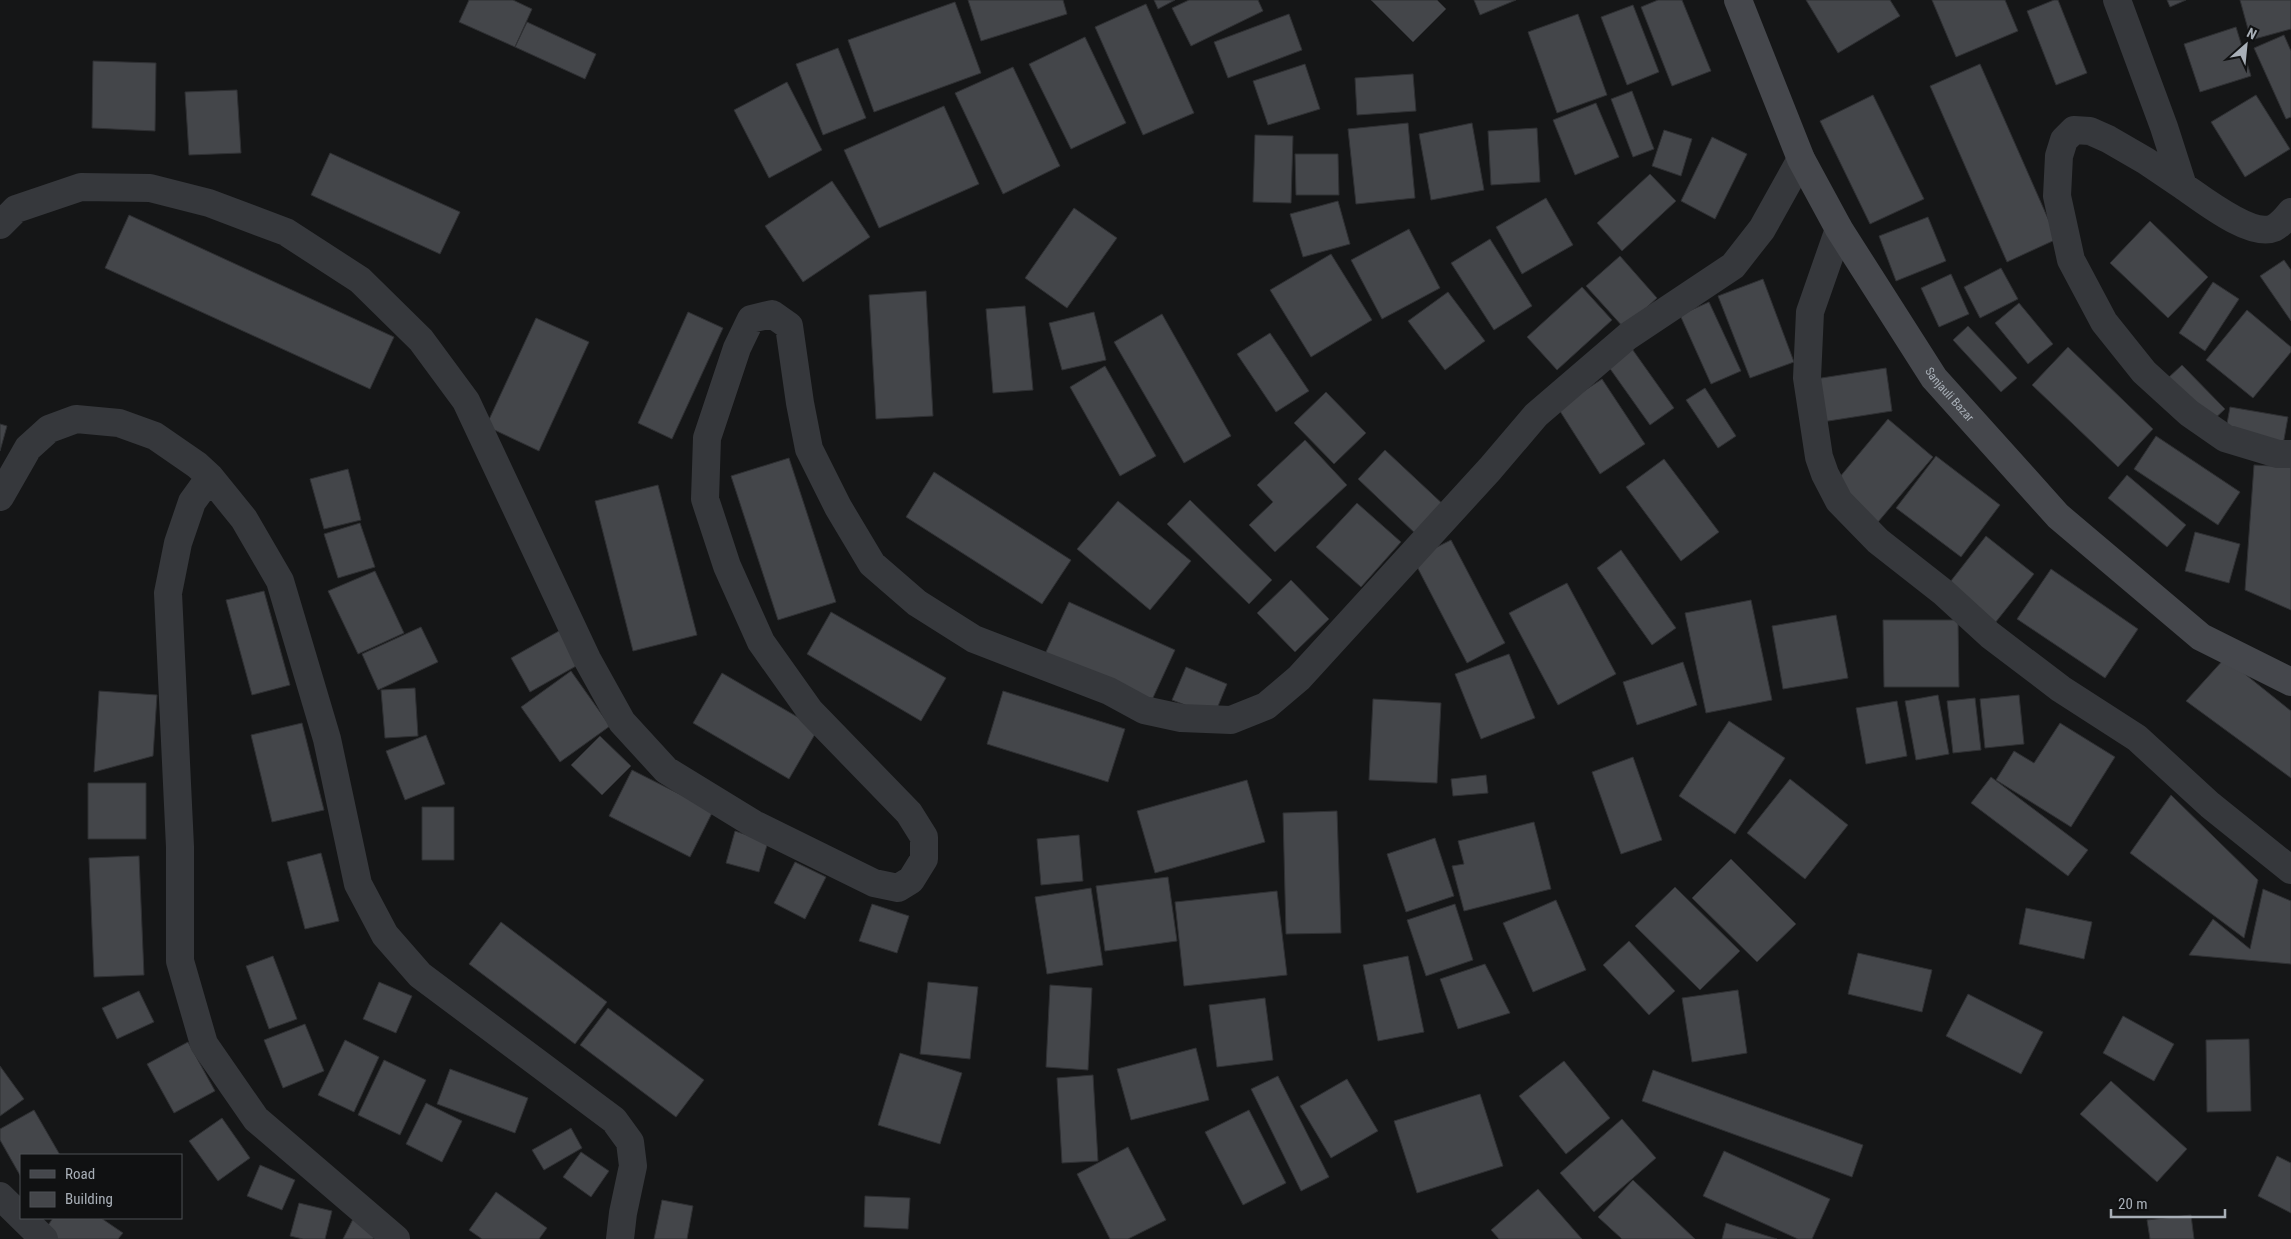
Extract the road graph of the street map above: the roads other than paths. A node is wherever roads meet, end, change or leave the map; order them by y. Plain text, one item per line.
1 (1738, 0) edge
2 (2117, 0) edge
3 (1801, 159) junction
4 (2183, 186) junction
5 (2291, 212) edge
6 (0, 225) edge
7 (1839, 229) junction
8 (2291, 454) edge
9 (210, 477) junction
10 (0, 497) edge
11 (2291, 682) edge
12 (2291, 870) edge
13 (0, 1196) edge
14 (20, 1216) edge
15 (24, 1219) edge
16 (44, 1239) edge
17 (396, 1239) edge
18 (620, 1239) edge

1 - 3 main road, Sanjauli Bazar
2 - 4 street
3 - 6 street
3 - 7 main road, Sanjauli Bazar
4 - 5 street
4 - 8 street
7 - 11 main road, Sanjauli Bazar
7 - 12 street
9 - 10 street
9 - 17 street
9 - 18 street
13 - 14 street
15 - 16 street

